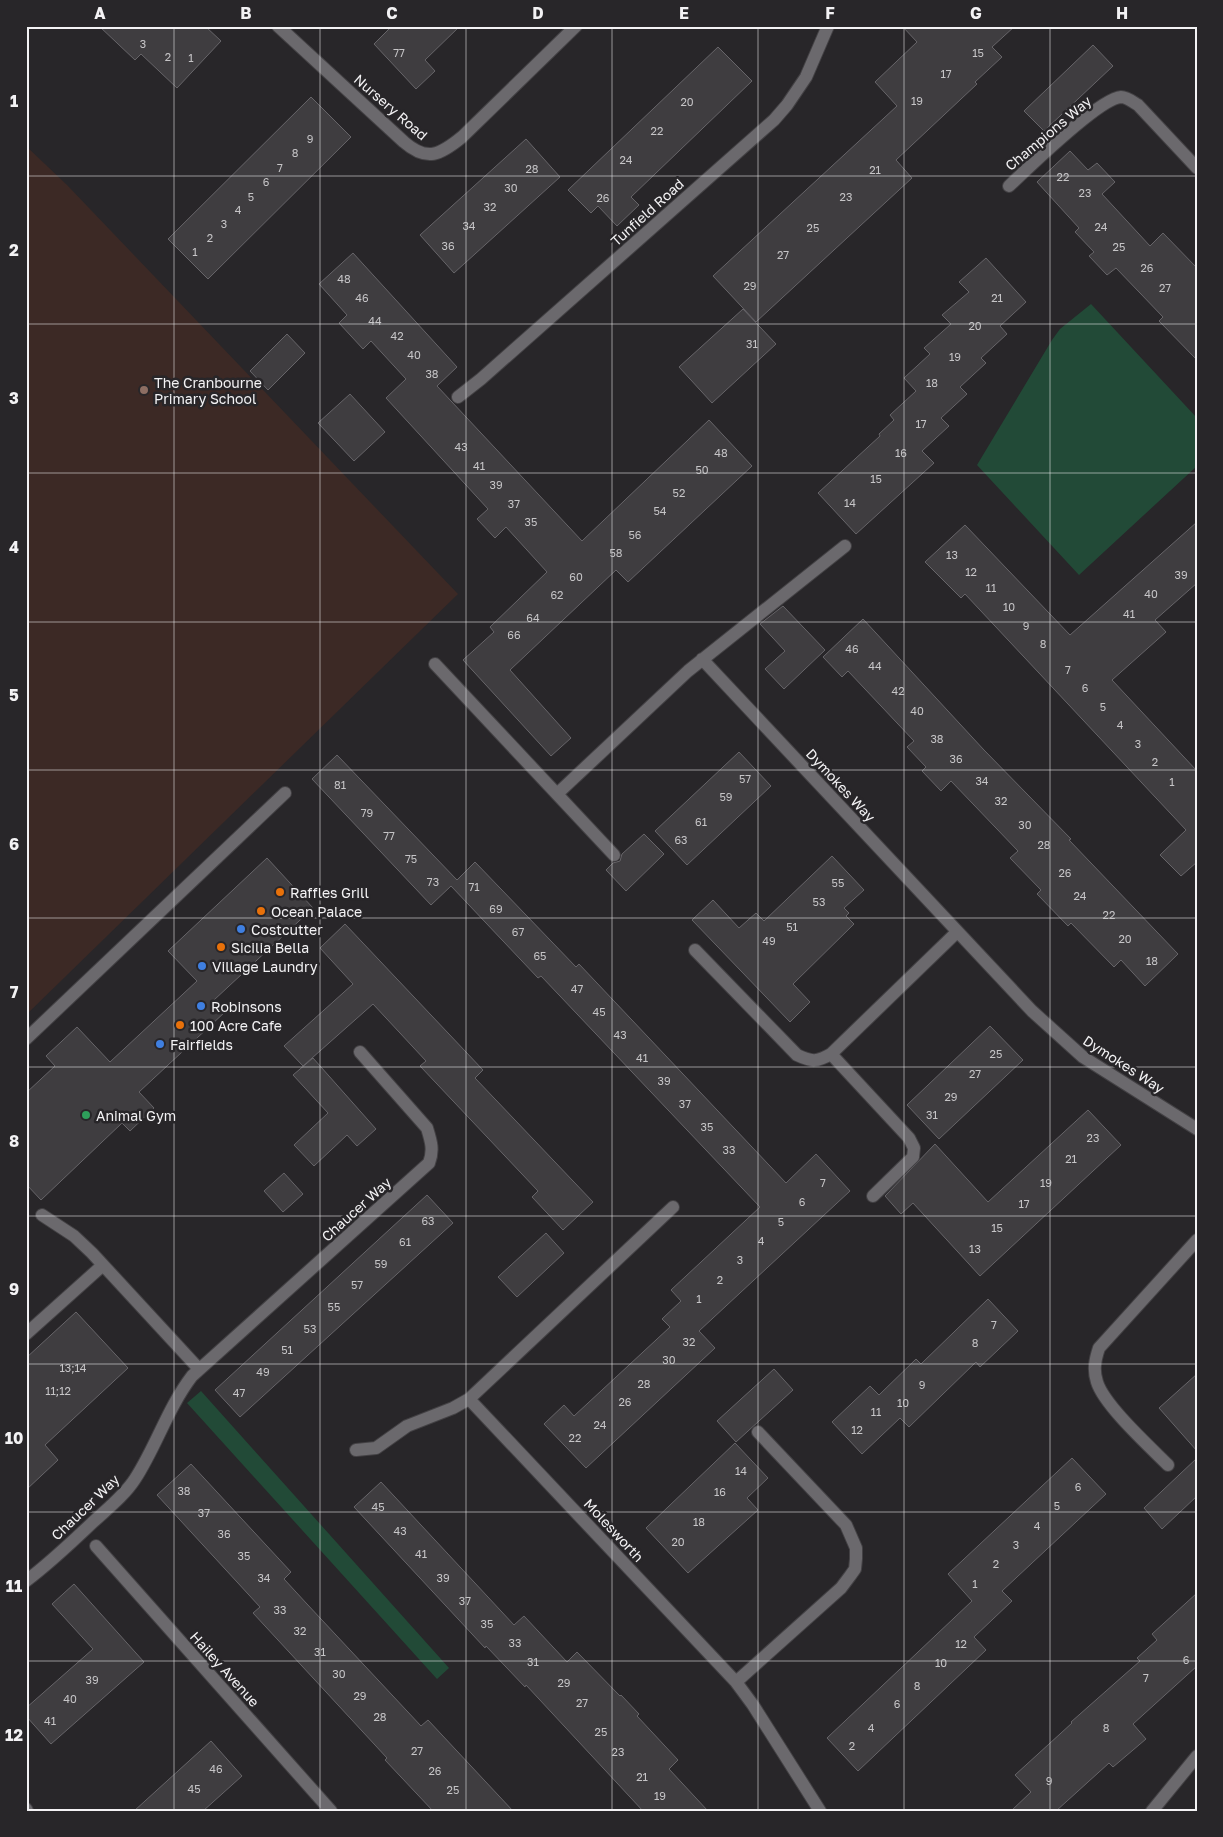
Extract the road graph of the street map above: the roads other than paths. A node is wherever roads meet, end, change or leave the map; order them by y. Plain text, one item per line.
1 (278, 26) edge
2 (576, 26) edge
3 (828, 26) edge
4 (1197, 168) edge
5 (1009, 186) dead end
6 (458, 397) dead end
7 (845, 546) dead end
8 (702, 659) junction
9 (435, 664) dead end
10 (285, 793) dead end
11 (558, 794) junction
12 (614, 855) dead end
13 (957, 932) junction
14 (695, 950) dead end
15 (26, 1039) edge
16 (360, 1052) dead end
17 (832, 1054) junction
18 (1197, 1129) edge
19 (873, 1196) dead end
20 (673, 1207) dead end
21 (42, 1215) dead end
22 (1197, 1240) edge
23 (103, 1265) junction
24 (26, 1334) edge
25 (200, 1369) junction
26 (469, 1399) junction
27 (758, 1432) dead end
28 (356, 1450) dead end
29 (1168, 1465) dead end
30 (96, 1546) dead end
31 (26, 1581) edge
32 (736, 1682) junction
33 (1197, 1756) edge
34 (331, 1811) edge
35 (820, 1811) edge
36 (1152, 1811) edge

1 - 2 street, Nursery Road
3 - 6 street, Tunfield Road
4 - 5 street, Champions Way
7 - 8 street
8 - 11 street
8 - 13 street, Dymokes Way
9 - 11 street
10 - 15 street
11 - 12 street
13 - 17 street
13 - 18 street, Dymokes Way
14 - 17 street
16 - 25 street, Chaucer Way
17 - 19 street
20 - 26 street
21 - 23 street
22 - 29 street
23 - 24 street
23 - 25 street
25 - 31 street, Chaucer Way
26 - 28 street
26 - 32 street, Molesworth
27 - 32 street
30 - 34 street, Hailey Avenue
32 - 35 street, Molesworth
33 - 36 street

